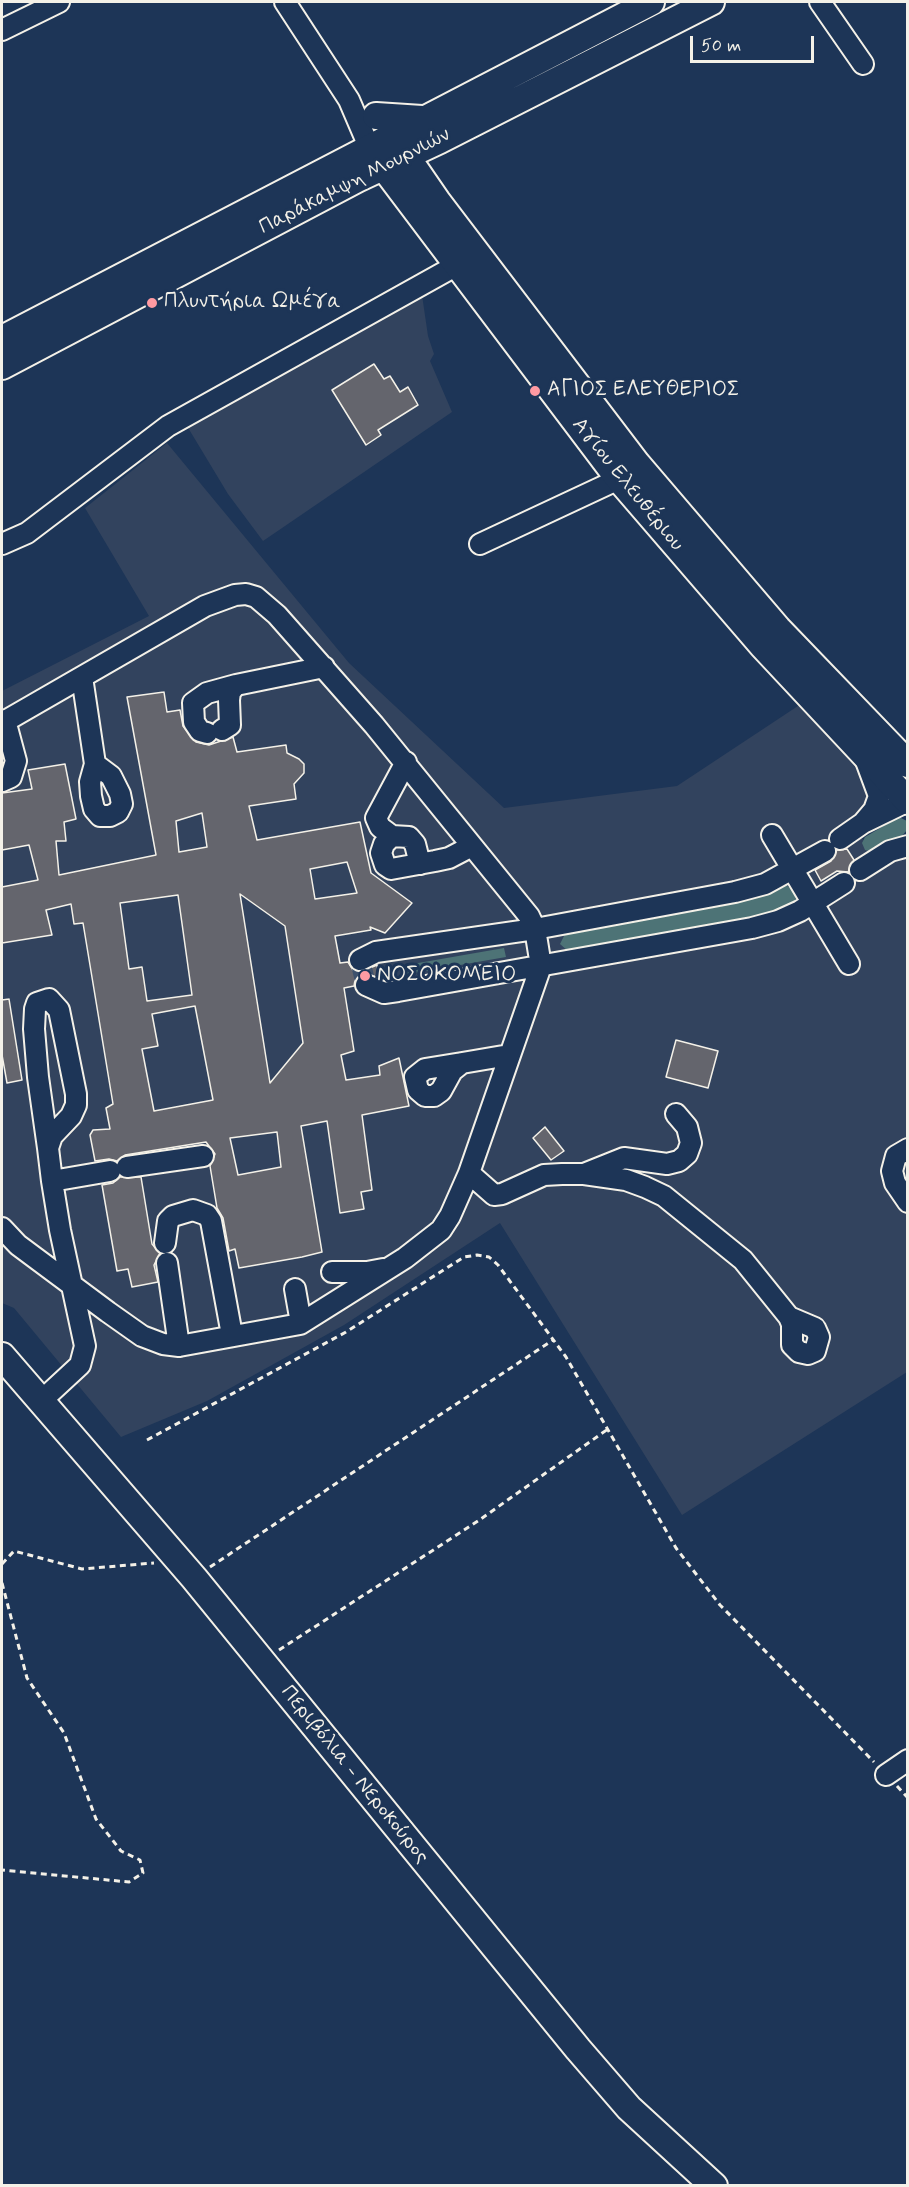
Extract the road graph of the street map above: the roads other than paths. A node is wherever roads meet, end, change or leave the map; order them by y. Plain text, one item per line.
1 (59, 2) edge
2 (285, 2) edge
3 (651, 2) edge
4 (711, 2) edge
5 (820, 2) edge
6 (2, 30) edge
7 (863, 64) dead end
8 (349, 100) junction
9 (376, 116) junction
10 (434, 130) junction
11 (389, 152) junction
12 (431, 192) junction
13 (458, 265) junction
14 (2, 339) edge
15 (2, 366) edge
16 (619, 479) junction
17 (2, 544) edge
18 (480, 544) dead end
19 (324, 667) junction
20 (82, 677) junction
21 (236, 685) junction
22 (3, 721) edge
23 (862, 750) junction
24 (406, 762) junction
25 (95, 764) dead end
26 (908, 764) edge
27 (2, 782) edge
28 (907, 801) edge
29 (863, 823) junction
30 (772, 835) dead end
31 (392, 836) junction
32 (908, 838) edge
33 (472, 846) junction
34 (899, 849) edge
35 (420, 864) junction
36 (792, 869) junction
37 (860, 870) dead end
38 (844, 883) dead end
39 (813, 903) junction
40 (535, 929) junction
41 (360, 960) dead end
42 (849, 964) dead end
43 (541, 966) junction
44 (366, 985) dead end
45 (509, 1055) junction
46 (462, 1063) dead end
47 (676, 1114) dead end
48 (48, 1148) junction
49 (908, 1149) edge
50 (203, 1156) dead end
51 (469, 1173) junction
52 (584, 1174) junction
53 (52, 1181) junction
54 (908, 1202) edge
55 (2, 1228) edge
56 (165, 1243) dead end
57 (167, 1263) dead end
58 (395, 1265) junction
59 (332, 1272) dead end
60 (71, 1284) junction
61 (296, 1289) dead end
62 (789, 1317) dead end
63 (301, 1323) junction
64 (232, 1335) junction
65 (179, 1346) junction
66 (2, 1356) edge
67 (40, 1402) junction
68 (908, 1760) edge
69 (886, 1775) road end
70 (714, 2186) edge

1 - 6 street
2 - 8 street
3 - 10 main road, Παράκαμψη Μουρνιών
4 - 10 main road, Παράκαμψη Μουρνιών
5 - 7 street
8 - 9 street
8 - 11 street
9 - 10 main road
9 - 11 street
10 - 11 main road, Παράκαμψη Μουρνιών
10 - 12 main road
11 - 12 main road, Αγίου Ελευθέριου
11 - 13 main road, Αγίου Ελευθέριου
11 - 14 main road, Παράκαμψη Μουρνιών
11 - 15 main road, Παράκαμψη Μουρνιών
12 - 26 main road, Αγίου Ελευθέριου
13 - 16 main road, Αγίου Ελευθέριου
13 - 17 street
16 - 18 street
16 - 23 main road, Αγίου Ελευθέριου
19 - 20 street
19 - 21 street
19 - 24 street
20 - 22 street
20 - 25 street
21 - 21 street
22 - 27 street
23 - 28 main road, Αγίου Ελευθέριου
23 - 29 street
24 - 31 street
24 - 33 street
28 - 29 street
29 - 36 street
30 - 36 street
31 - 35 street
31 - 35 street
32 - 34 street
33 - 35 street
33 - 40 street
34 - 37 street
36 - 39 street
36 - 40 street
38 - 39 street
39 - 42 street
39 - 43 street
40 - 41 street
40 - 43 street
43 - 44 street
43 - 45 street
45 - 46 street
45 - 51 street
47 - 52 street
48 - 48 street
48 - 53 street
49 - 54 street
50 - 53 street
51 - 52 street
51 - 58 street
52 - 62 street
53 - 60 street
55 - 60 street
56 - 64 street
57 - 65 street
58 - 59 street
58 - 63 street
60 - 65 street
60 - 67 street
61 - 63 street
63 - 64 street
64 - 65 street
66 - 67 main road, Περιβόλια - Νεροκούρος
67 - 70 main road, Περιβόλια - Νεροκούρος
68 - 69 street

